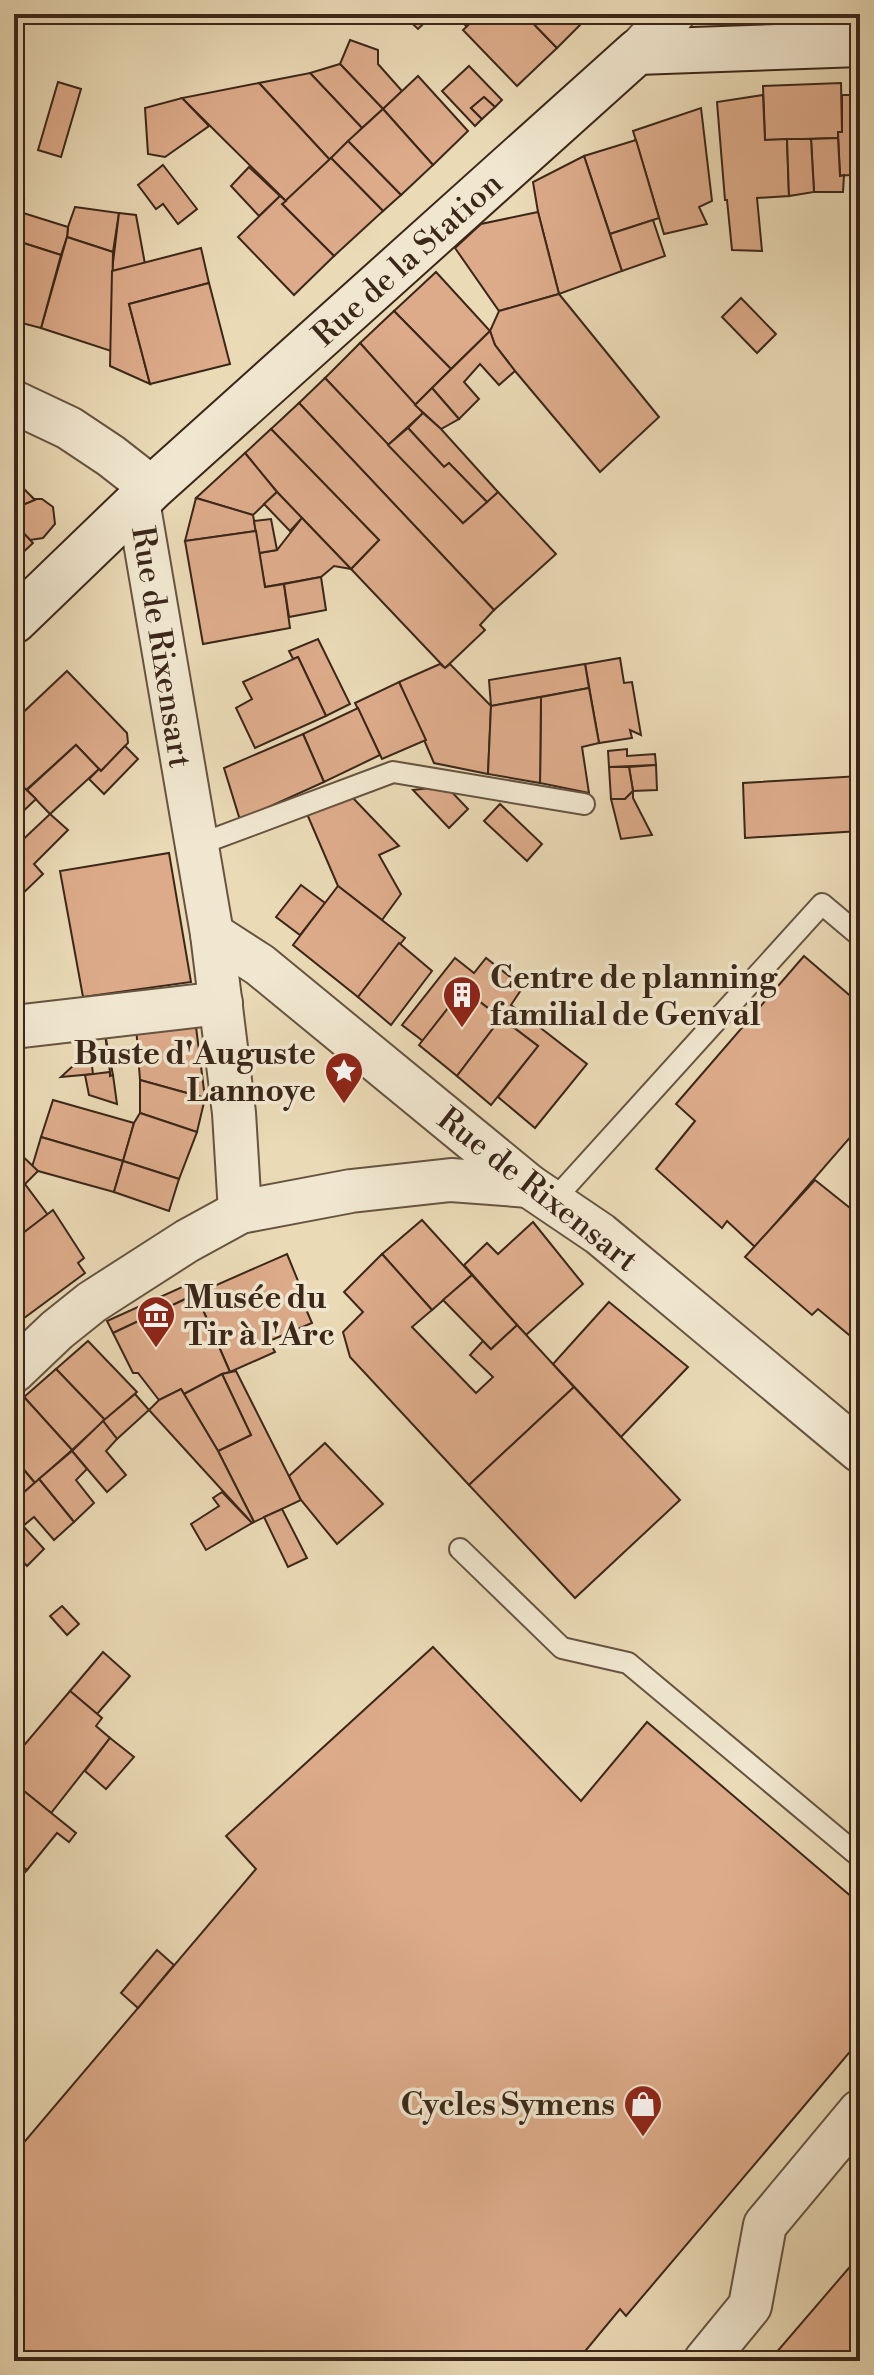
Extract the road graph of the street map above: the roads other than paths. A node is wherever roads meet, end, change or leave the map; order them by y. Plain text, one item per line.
1 (673, 14) edge
2 (860, 44) edge
3 (637, 52) junction
4 (14, 402) edge
5 (145, 495) junction
6 (14, 621) edge
7 (584, 804) dead end
8 (195, 846) junction
9 (212, 934) junction
10 (860, 936) edge
11 (221, 1003) junction
12 (14, 1027) edge
13 (540, 1194) junction
14 (240, 1212) junction
15 (14, 1371) edge
16 (860, 1451) edge
17 (460, 1549) dead end
18 (860, 1857) edge
19 (860, 2111) edge
20 (705, 2361) edge

1 - 3 street, Rue de la Station
2 - 3 street
3 - 5 street, Rue de la Station
4 - 5 street
5 - 6 street, Rue de la Station
5 - 8 street, Rue de Rixensart
7 - 8 lane
8 - 9 street, Rue de Rixensart
9 - 11 street, Rue de Rixensart
9 - 13 street, Rue de Rixensart
10 - 13 lane
11 - 12 street
11 - 14 street, Rue de Rixensart
13 - 14 street
13 - 16 street, Rue de Rixensart
14 - 15 street
17 - 18 lane
19 - 20 street

